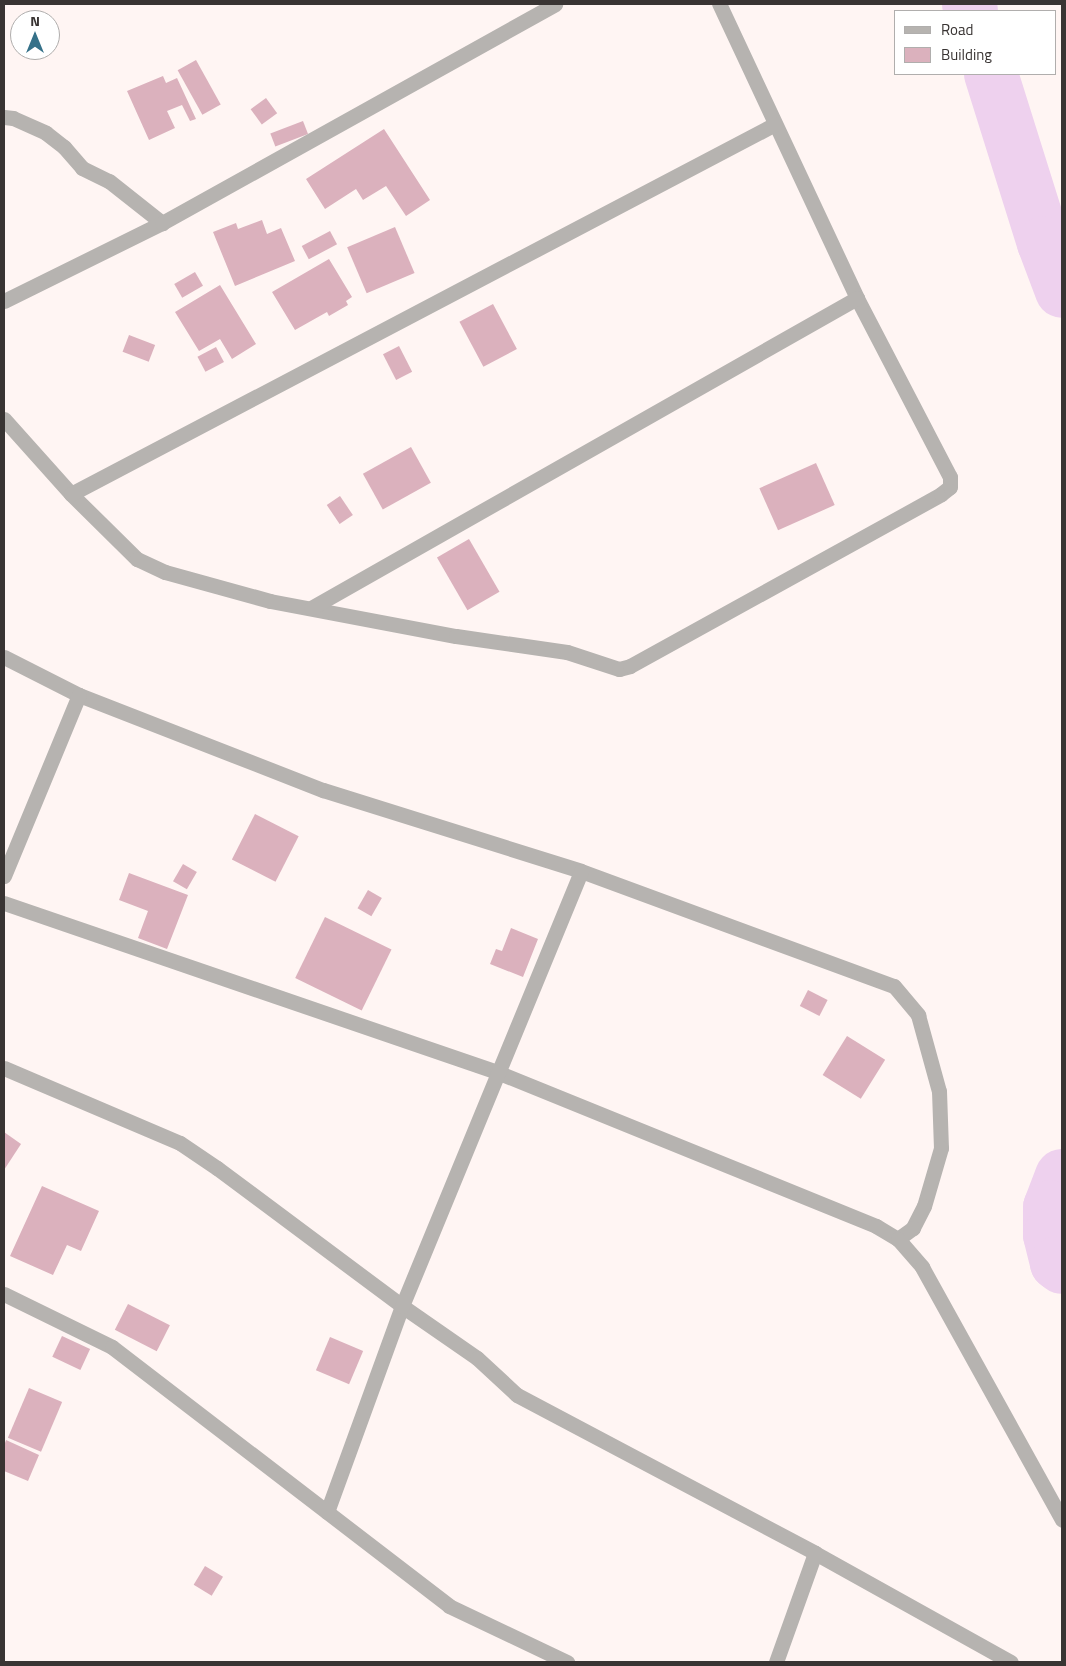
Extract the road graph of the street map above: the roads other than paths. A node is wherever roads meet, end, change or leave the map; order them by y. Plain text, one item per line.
1 (555, 4) edge
2 (719, 4) edge
3 (4, 117) edge
4 (774, 124) junction
5 (162, 223) junction
6 (856, 298) junction
7 (4, 301) edge
8 (4, 419) edge
9 (71, 494) junction
10 (311, 608) junction
11 (4, 657) edge
12 (79, 695) junction
13 (581, 871) junction
14 (4, 876) edge
15 (4, 903) edge
16 (4, 1068) edge
17 (497, 1072) junction
18 (898, 1239) junction
19 (4, 1294) edge
20 (402, 1306) junction
21 (326, 1512) junction
22 (1062, 1520) edge
23 (815, 1554) junction
24 (567, 1662) edge
25 (776, 1662) edge
26 (1011, 1662) edge

1 - 5 street
2 - 4 street
3 - 5 street
4 - 6 street
4 - 9 street
5 - 7 street
6 - 10 street
6 - 10 street
8 - 9 street
9 - 10 street
11 - 12 street
12 - 13 street
12 - 14 street
13 - 17 street
13 - 18 street
15 - 17 street
16 - 20 street
17 - 18 street
17 - 20 street
18 - 22 street
19 - 21 street
20 - 21 street
20 - 23 street
21 - 24 street
23 - 25 street
23 - 26 street

